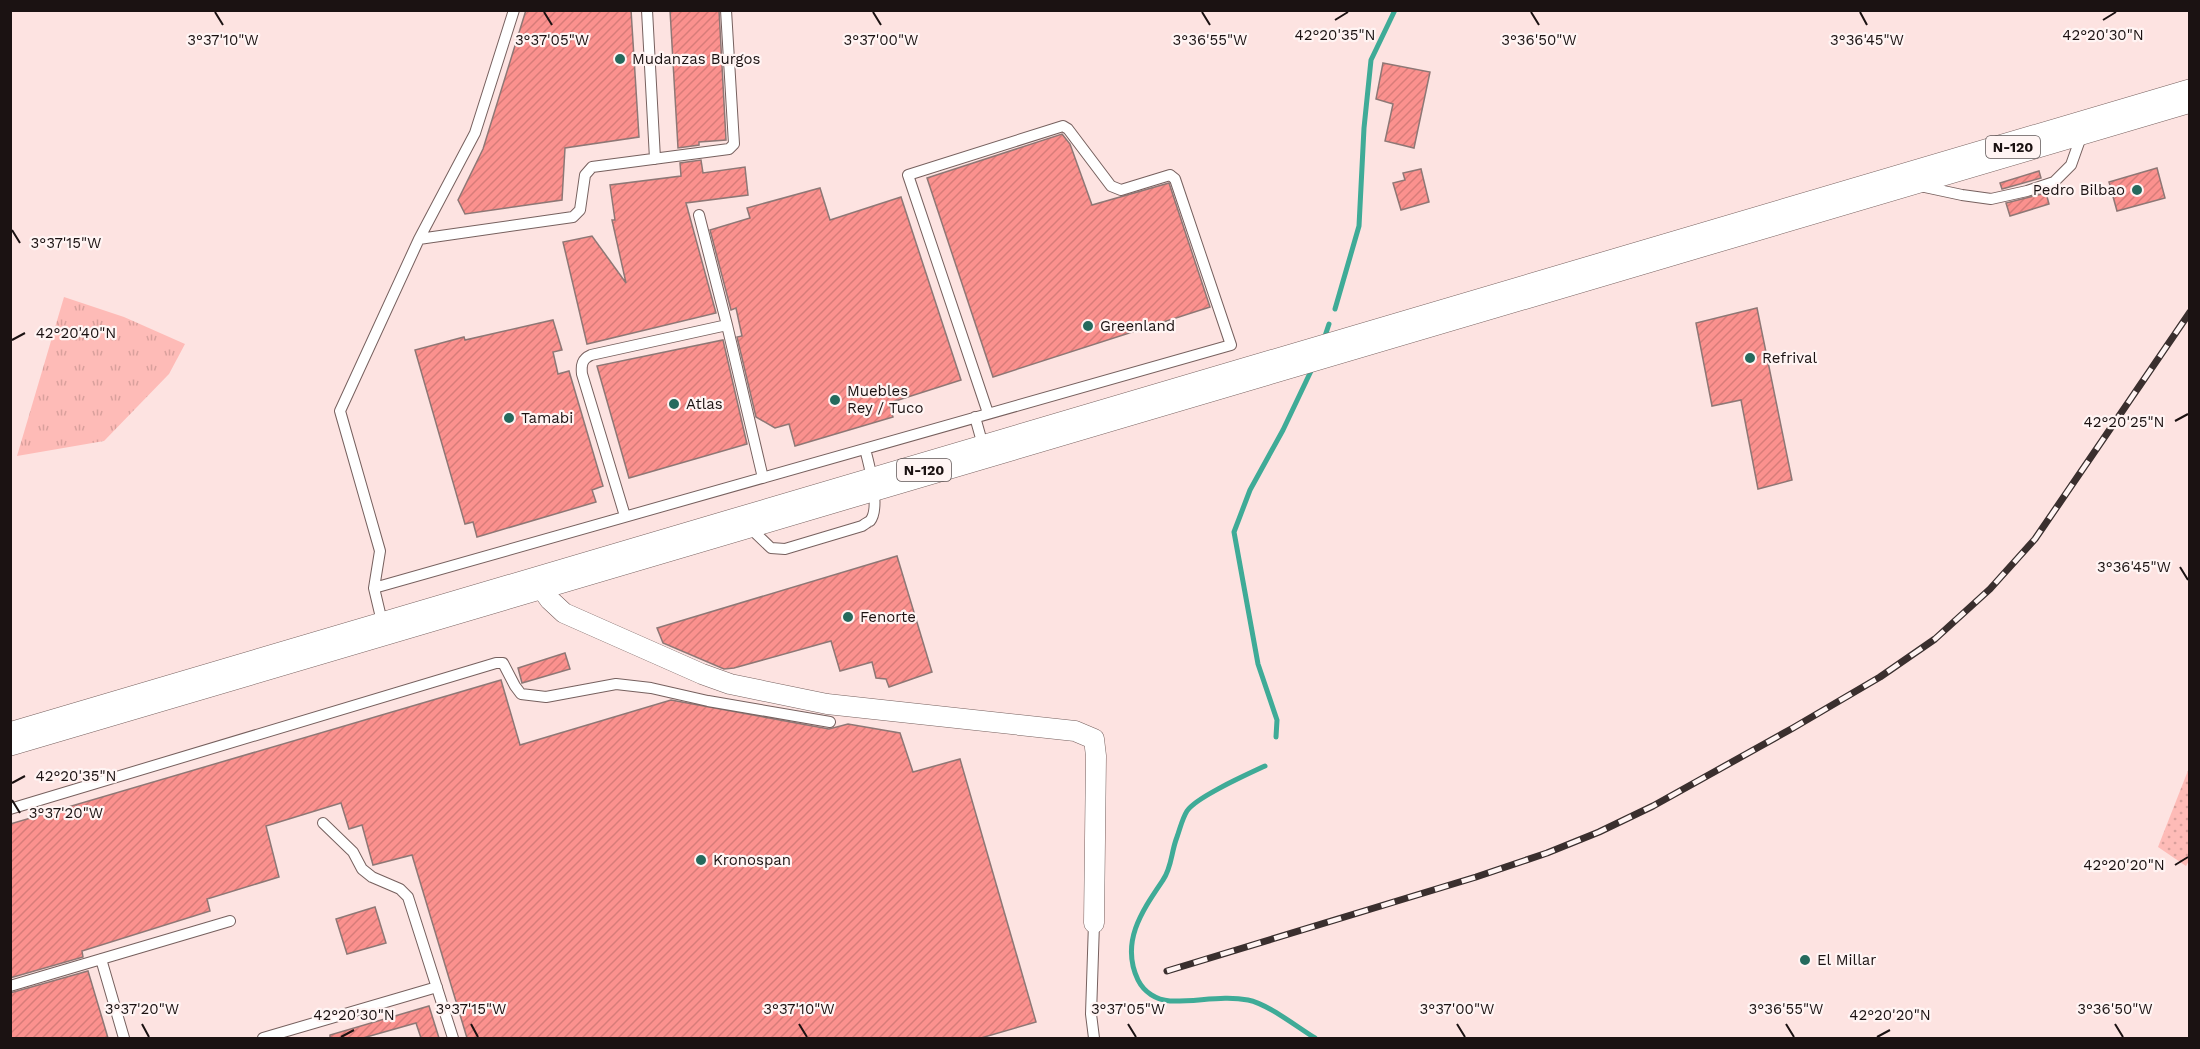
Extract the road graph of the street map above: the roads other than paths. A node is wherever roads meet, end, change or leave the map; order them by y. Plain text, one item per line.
1 (514, 10) edge
2 (647, 10) edge
3 (726, 10) edge
4 (2190, 96) edge
5 (2085, 126) junction
6 (655, 159) junction
7 (1899, 181) junction
8 (699, 215) dead end
9 (419, 239) junction
10 (727, 325) junction
11 (988, 413) junction
12 (975, 417) junction
13 (865, 449) junction
14 (985, 452) junction
15 (763, 478) junction
16 (874, 485) junction
17 (625, 516) junction
18 (539, 585) junction
19 (374, 588) junction
20 (383, 629) junction
21 (830, 722) dead end
22 (10, 739) edge
23 (10, 809) edge
24 (323, 823) dead end
25 (230, 921) dead end
26 (1094, 923) joint
27 (101, 959) junction
28 (10, 986) edge
29 (437, 987) junction
30 (124, 1038) edge
31 (263, 1038) edge
32 (453, 1038) edge
33 (1094, 1038) edge

1 - 9 lane
2 - 6 lane
3 - 6 lane
4 - 5 highway, N-120
5 - 7 highway, N-120
5 - 7 lane
6 - 9 lane
7 - 14 highway, N-120
8 - 10 lane
9 - 19 lane
10 - 15 lane
10 - 17 lane
11 - 11 lane
11 - 12 lane
12 - 13 lane
12 - 14 lane
13 - 15 lane
13 - 16 lane
14 - 16 highway, N-120
15 - 17 lane
16 - 18 highway, N-120
17 - 19 lane
18 - 20 highway, N-120
18 - 26 street
19 - 20 lane
20 - 22 highway, N-120
21 - 23 lane
24 - 29 lane
25 - 27 lane
26 - 33 lane
27 - 28 lane
27 - 30 lane
29 - 31 lane
29 - 32 lane

